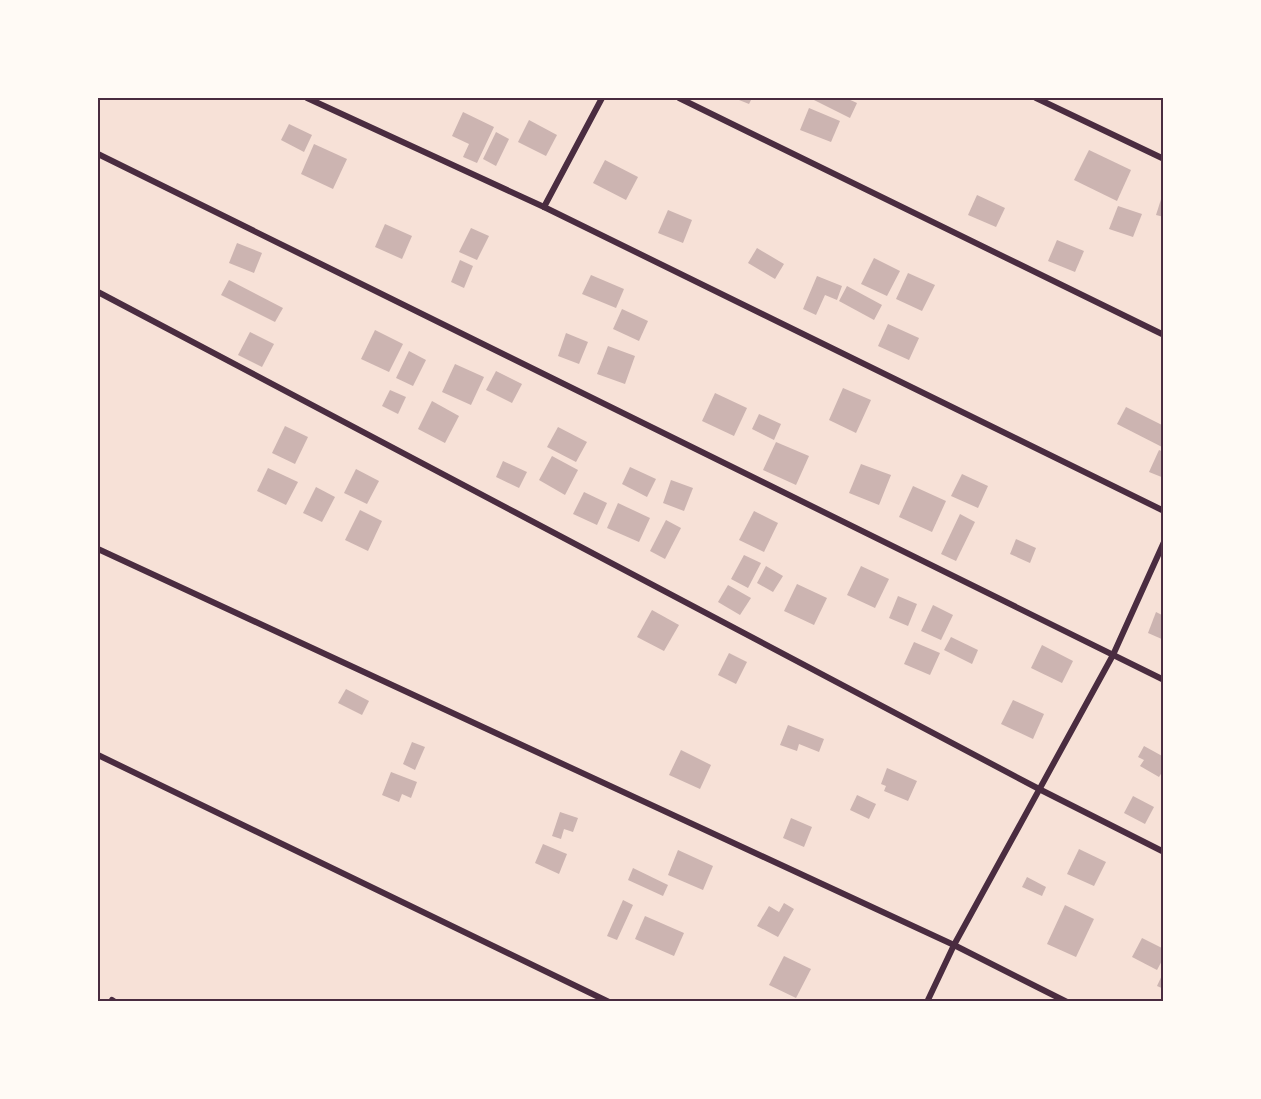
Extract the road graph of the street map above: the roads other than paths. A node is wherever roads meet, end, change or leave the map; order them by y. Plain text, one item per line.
1 (307, 98) edge
2 (602, 98) edge
3 (679, 98) edge
4 (1036, 98) edge
5 (98, 154) edge
6 (1164, 159) edge
7 (544, 207) junction
8 (98, 292) edge
9 (1164, 335) edge
10 (1164, 511) edge
11 (1164, 542) edge
12 (98, 549) edge
13 (1113, 655) junction
14 (1164, 680) edge
15 (98, 755) edge
16 (1041, 790) junction
17 (1164, 852) edge
18 (954, 945) junction
19 (609, 1002) edge
20 (927, 1002) edge
21 (1067, 1002) edge

1 - 7 street
2 - 7 street
3 - 9 street
4 - 6 street
5 - 13 street
7 - 10 street
8 - 16 street
11 - 13 street
12 - 18 street
13 - 14 street
13 - 16 street
15 - 19 street
16 - 17 street
16 - 18 street
18 - 20 street
18 - 21 street

